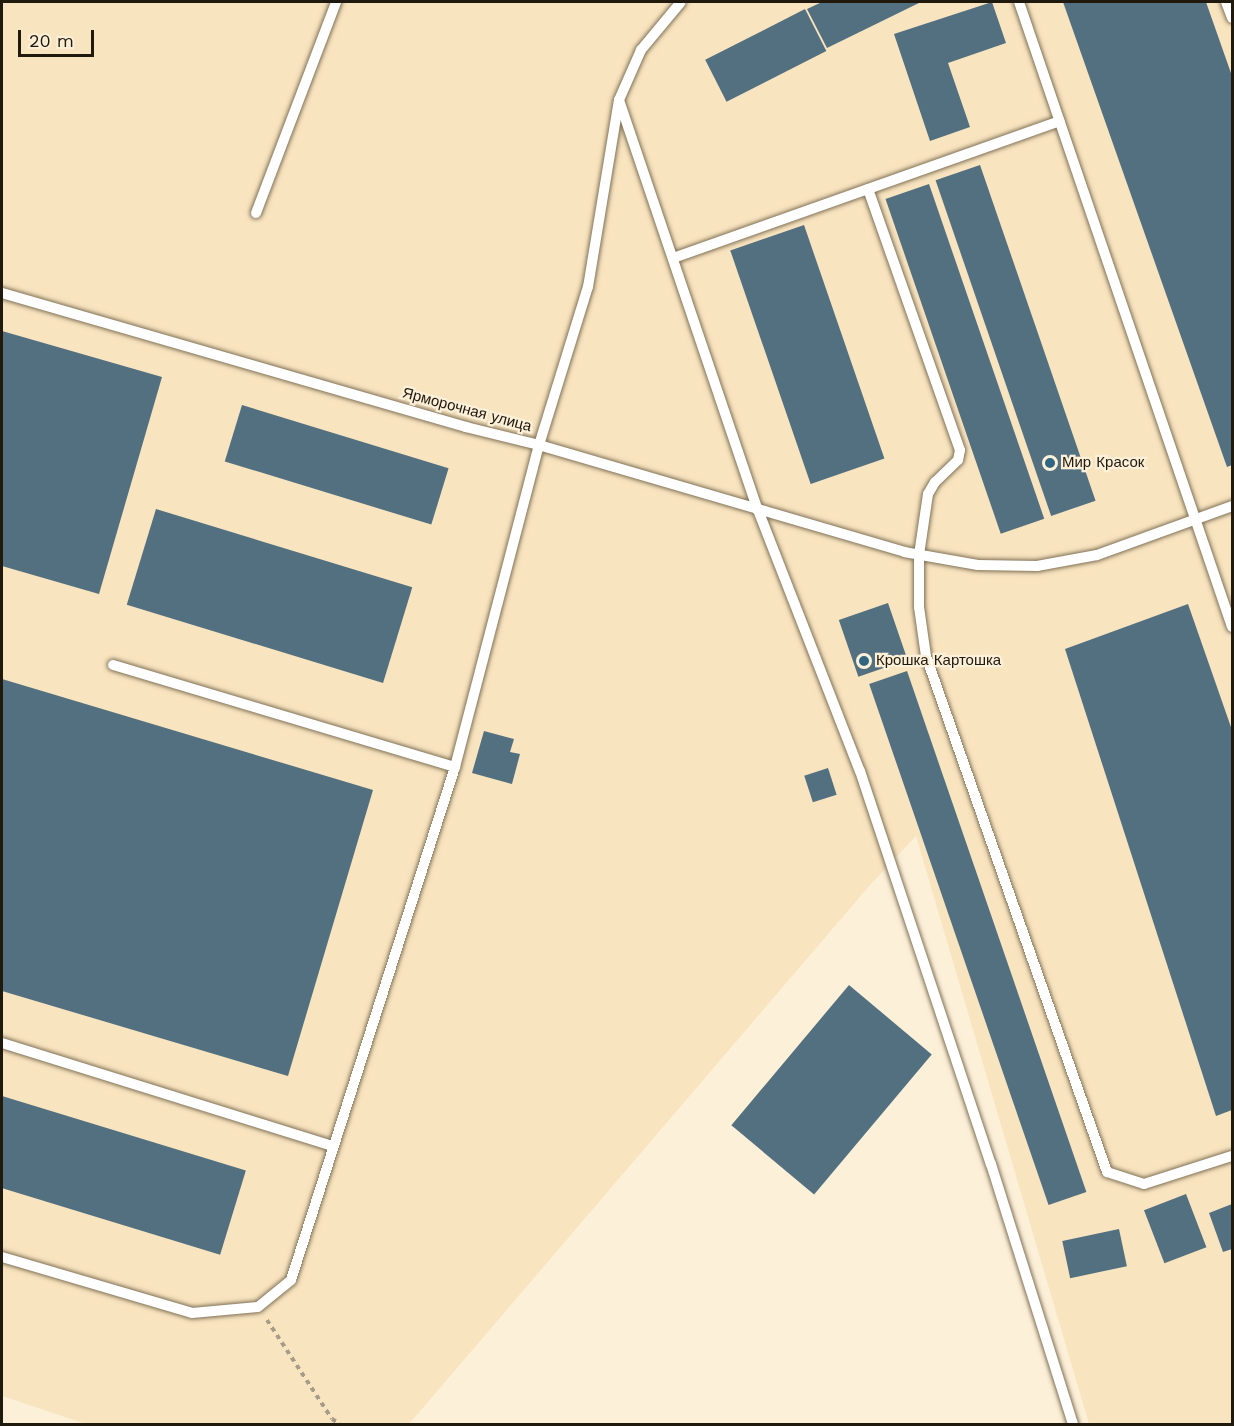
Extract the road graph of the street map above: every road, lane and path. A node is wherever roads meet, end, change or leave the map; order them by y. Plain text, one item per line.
1 (336, 2) edge
2 (681, 2) edge
3 (1018, 2) edge
4 (1226, 2) edge
5 (1233, 18) edge
6 (619, 100) junction
7 (1059, 122) junction
8 (868, 189) junction
9 (256, 213) dead end
10 (673, 258) junction
11 (2, 293) edge
12 (539, 445) junction
13 (1233, 506) edge
14 (758, 510) junction
15 (1194, 519) junction
16 (919, 555) junction
17 (1233, 627) edge
18 (113, 666) dead end
19 (455, 767) junction
20 (2, 1043) edge
21 (333, 1146) junction
22 (1233, 1156) edge
23 (2, 1257) edge
24 (258, 1307) junction
25 (340, 1425) edge
26 (1073, 1425) edge

1 - 9 lane
2 - 6 lane, Ярморочная улица
3 - 7 lane
4 - 5 lane
6 - 10 lane
6 - 12 lane, Ярморочная улица
7 - 8 lane
7 - 15 lane
8 - 10 lane
8 - 16 lane
10 - 14 lane
11 - 12 lane, Ярморочная улица
12 - 14 lane
12 - 19 lane
13 - 15 lane
14 - 16 lane
14 - 26 lane
15 - 16 lane
15 - 17 lane
16 - 22 lane
18 - 19 lane
19 - 21 lane
20 - 21 lane
21 - 24 lane
23 - 24 lane
24 - 25 path

